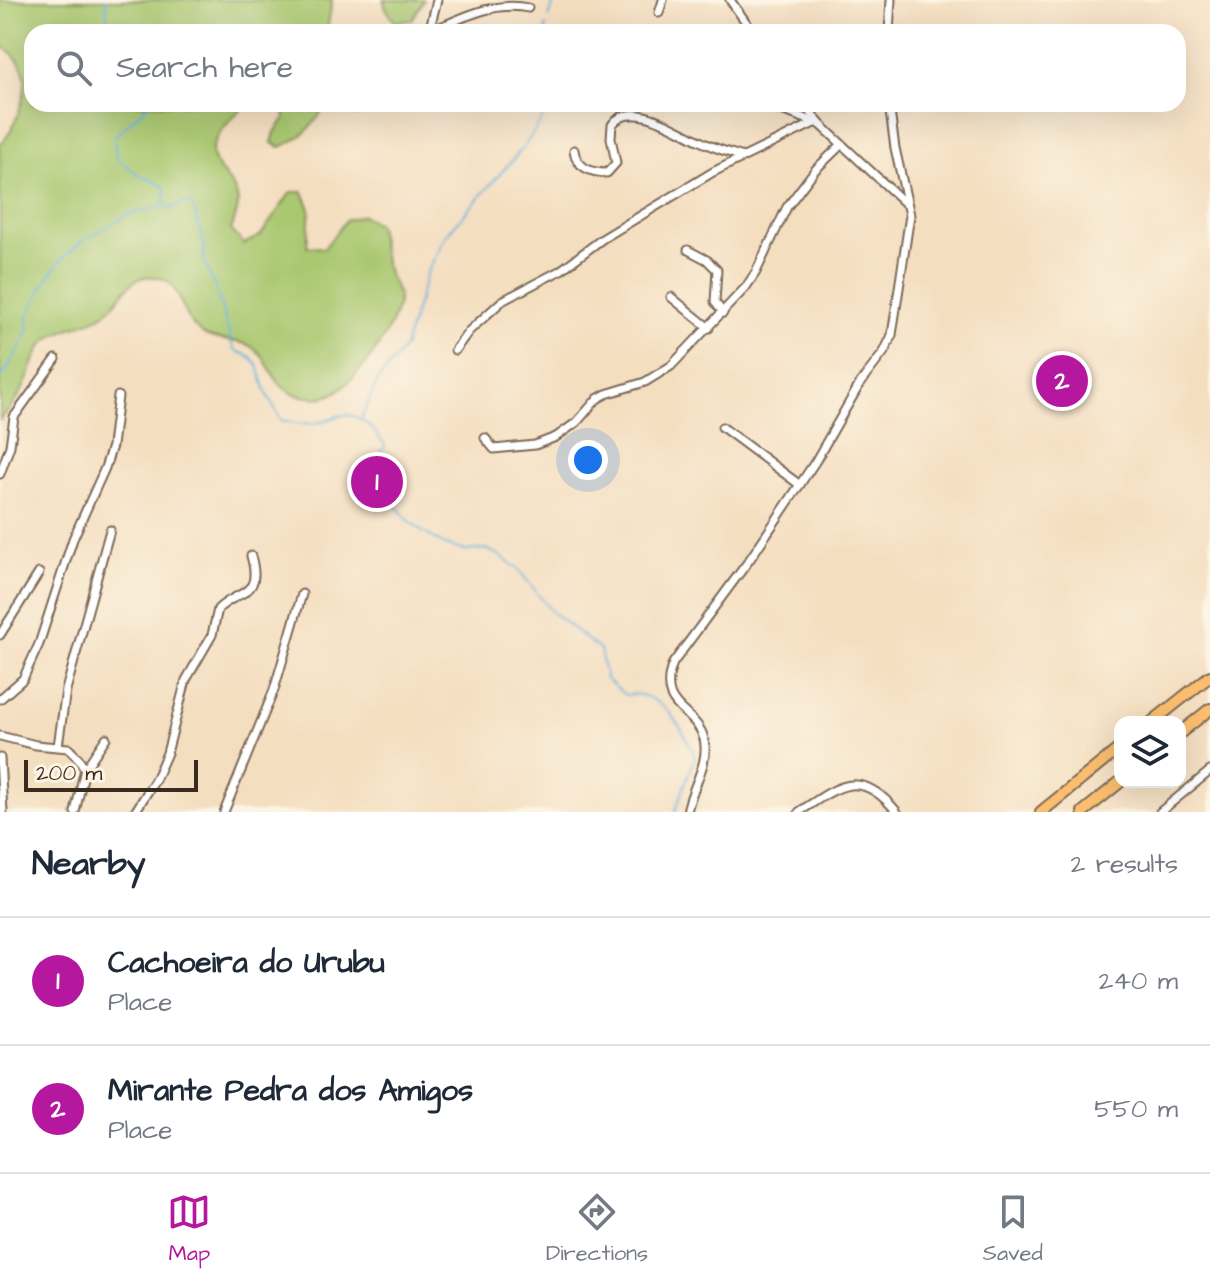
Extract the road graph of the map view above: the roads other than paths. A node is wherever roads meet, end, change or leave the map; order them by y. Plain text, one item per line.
1 (437, 0) edge
2 (663, 0) edge
3 (730, 0) edge
4 (891, 0) edge
5 (528, 8) dead end
6 (659, 13) dead end
7 (431, 24) edge
8 (446, 24) edge
9 (747, 24) edge
10 (890, 24) edge
11 (787, 112) edge
12 (809, 112) edge
13 (890, 112) edge
14 (817, 123) junction
15 (841, 145) junction
16 (574, 150) dead end
17 (743, 157) junction
18 (907, 205) junction
19 (688, 250) dead end
20 (671, 297) dead end
21 (723, 313) junction
22 (709, 328) junction
23 (455, 350) dead end
24 (56, 359) dead end
25 (118, 396) dead end
26 (722, 427) dead end
27 (485, 438) dead end
28 (0, 474) edge
29 (800, 485) junction
30 (110, 530) dead end
31 (251, 556) dead end
32 (39, 573) dead end
33 (302, 594) dead end
34 (0, 635) edge
35 (1210, 676) edge
36 (0, 699) edge
37 (1210, 709) edge
38 (1160, 716) edge
39 (1186, 728) edge
40 (0, 736) edge
41 (106, 738) dead end
42 (58, 746) junction
43 (1114, 753) edge
44 (0, 758) edge
45 (85, 769) junction
46 (1208, 776) edge
47 (1114, 787) edge
48 (3, 812) edge
49 (75, 812) edge
50 (135, 812) edge
51 (224, 812) edge
52 (687, 812) edge
53 (799, 812) edge
54 (897, 812) edge
55 (1041, 812) edge
56 (1083, 812) edge
57 (1160, 812) edge

1 - 7 street
2 - 6 street
3 - 9 street
4 - 10 street
5 - 8 street
11 - 14 street
12 - 14 street
13 - 18 street
14 - 15 street
14 - 17 street
15 - 18 street
15 - 21 street
16 - 17 street
17 - 23 street
18 - 29 street
19 - 21 street
20 - 22 street
21 - 22 street
22 - 27 street
24 - 28 street
25 - 36 street
26 - 29 street
29 - 52 street
30 - 42 street
31 - 50 street
32 - 34 street
33 - 51 street
35 - 38 main road
37 - 39 main road
40 - 42 street
41 - 45 street
42 - 45 street
43 - 55 main road
44 - 48 street
45 - 49 street
46 - 57 street
47 - 56 main road
53 - 54 street

